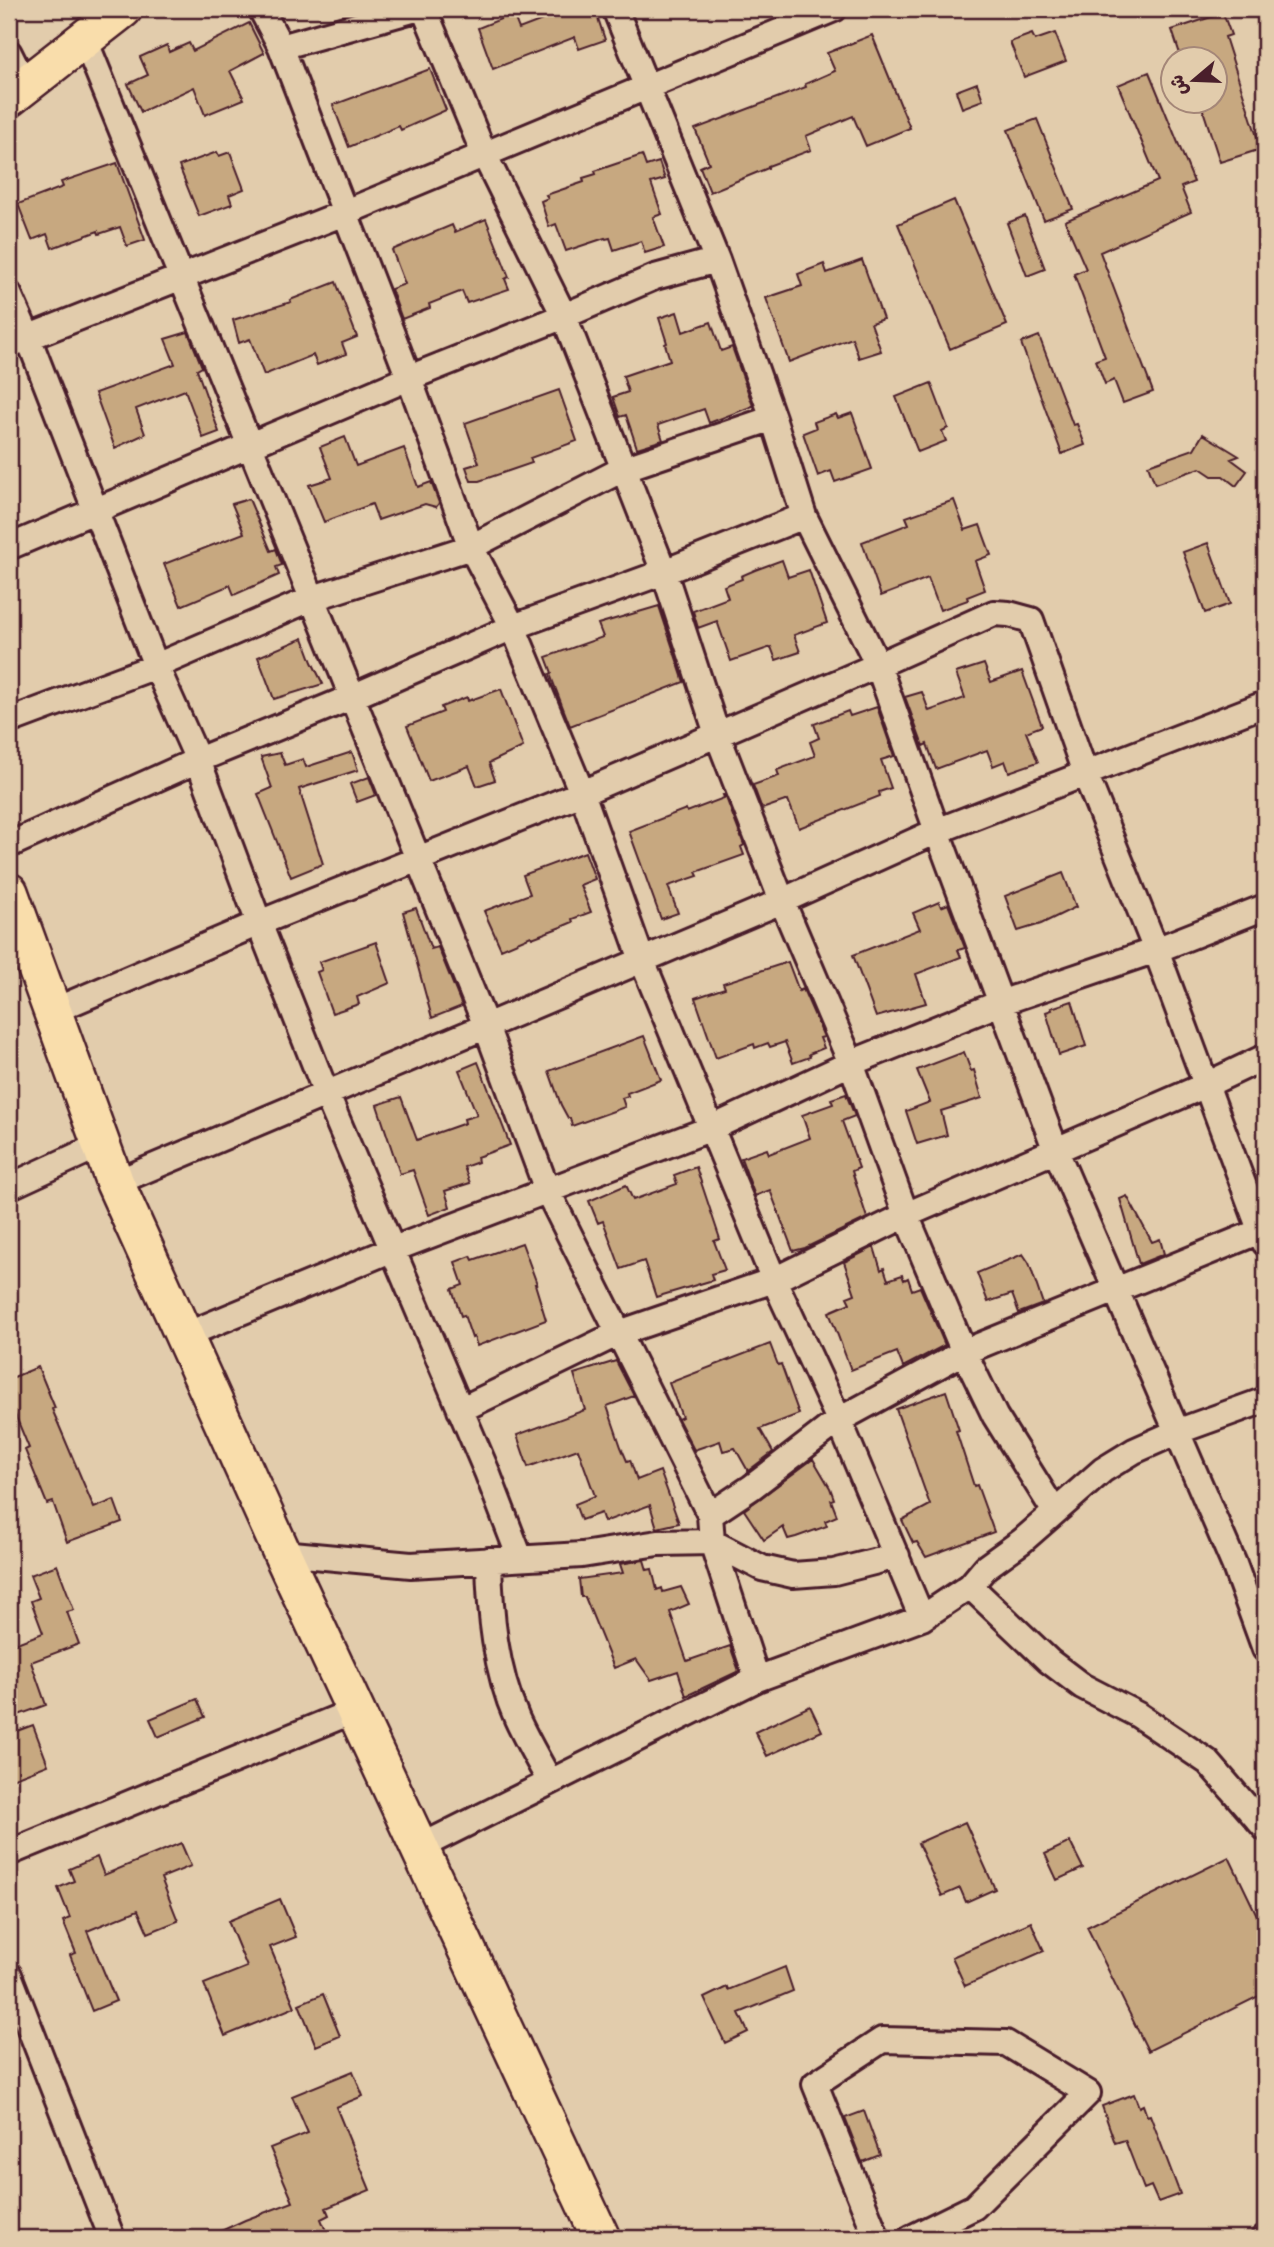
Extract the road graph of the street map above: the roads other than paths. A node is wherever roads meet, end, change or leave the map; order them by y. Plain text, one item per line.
1 (123, 9) edge
2 (261, 9) edge
3 (416, 9) edge
4 (424, 9) edge
5 (615, 9) edge
6 (834, 9) edge
7 (795, 17) edge
8 (85, 40) junction
9 (281, 47) junction
10 (12, 70) edge
11 (648, 86) junction
12 (484, 154) junction
13 (344, 213) junction
14 (717, 260) junction
15 (181, 276) junction
16 (9, 294) edge
17 (564, 316) junction
18 (18, 341) edge
19 (409, 378) junction
20 (773, 418) junction
21 (250, 446) junction
22 (624, 469) junction
23 (96, 510) junction
24 (804, 516) junction
25 (9, 547) edge
26 (471, 547) junction
27 (664, 572) junction
28 (313, 598) junction
29 (513, 627) junction
30 (878, 665) junction
31 (156, 666) junction
32 (352, 697) junction
33 (1265, 704) edge
34 (9, 721) edge
35 (717, 734) junction
36 (198, 760) junction
37 (1085, 773) junction
38 (582, 793) junction
39 (937, 831) junction
40 (9, 845) edge
41 (417, 858) junction
42 (9, 891) edge
43 (782, 901) junction
44 (1265, 907) edge
45 (259, 923) junction
46 (1156, 950) junction
47 (642, 960) junction
48 (1000, 1003) junction
49 (53, 1011) junction
50 (486, 1026) junction
51 (1265, 1058) edge
52 (851, 1063) junction
53 (1206, 1085) junction
54 (326, 1093) junction
55 (712, 1128) junction
56 (100, 1145) junction
57 (1056, 1151) junction
58 (115, 1183) junction
59 (9, 1187) edge
60 (547, 1190) junction
61 (906, 1215) junction
62 (1264, 1234) edge
63 (391, 1250) junction
64 (774, 1280) junction
65 (1116, 1290) junction
66 (619, 1333) junction
67 (183, 1336) junction
68 (964, 1352) junction
69 (1265, 1400) edge
70 (460, 1410) junction
71 (838, 1420) junction
72 (1179, 1431) junction
73 (1055, 1512) junction
74 (710, 1515) junction
75 (712, 1542) junction
76 (282, 1553) junction
77 (897, 1556) junction
78 (520, 1558) junction
79 (489, 1560) junction
80 (970, 1586) junction
81 (922, 1618) junction
82 (1265, 1649) edge
83 (757, 1679) junction
84 (356, 1710) junction
85 (550, 1782) junction
86 (1265, 1828) edge
87 (420, 1847) junction
88 (9, 1853) edge
89 (9, 1975) edge
90 (113, 2238) edge
91 (601, 2238) edge
92 (877, 2238) edge
93 (911, 2238) edge

1 - 8 highway
2 - 9 street
3 - 9 street
4 - 12 street
5 - 11 street
6 - 7 street
7 - 11 street
8 - 10 highway
8 - 15 street
9 - 13 street
11 - 12 street
11 - 14 street
12 - 13 street
12 - 17 street
13 - 15 street
13 - 19 street
14 - 17 street
14 - 20 street
15 - 18 street
15 - 21 street
16 - 18 street
17 - 19 street
17 - 22 street
18 - 23 street
19 - 21 street
19 - 26 street
20 - 22 street
20 - 24 street
21 - 23 street
21 - 28 street
22 - 26 street
22 - 27 street
23 - 25 street
23 - 31 street
24 - 27 street
24 - 30 street
26 - 28 street
26 - 29 street
27 - 29 street
27 - 35 street
28 - 31 street
28 - 32 street
29 - 32 street
29 - 38 street
30 - 35 street
30 - 37 street
30 - 39 street
31 - 34 street
31 - 36 street
32 - 36 street
32 - 41 street
33 - 37 street
35 - 38 street
35 - 43 street
36 - 40 street
36 - 45 street
37 - 39 street
37 - 46 street
38 - 41 street
38 - 47 street
39 - 43 street
39 - 48 street
41 - 45 street
41 - 50 street
42 - 49 highway
43 - 47 street
43 - 52 street
44 - 46 street
45 - 49 street
45 - 54 street
46 - 48 street
46 - 53 street
47 - 50 street
47 - 55 street
48 - 52 street
48 - 57 street
49 - 56 highway
50 - 54 street
50 - 60 street
51 - 53 street
52 - 55 street
52 - 61 street
53 - 57 street
53 - 62 street
54 - 58 street
54 - 63 street
55 - 60 street
55 - 64 street
56 - 58 highway
56 - 59 street
57 - 61 street
57 - 65 street
58 - 67 highway
60 - 63 street
60 - 66 street
61 - 64 street
61 - 68 street
62 - 65 street
63 - 67 street
63 - 70 street
64 - 66 street
64 - 71 street
65 - 68 street
65 - 72 street
66 - 70 street
66 - 74 street
67 - 76 highway
68 - 71 street
68 - 73 street
69 - 72 street
70 - 78 street
71 - 74 street
71 - 77 street
72 - 73 street
72 - 82 street
73 - 80 street
74 - 75 street
75 - 77 street
75 - 78 street
75 - 83 street
76 - 79 street
76 - 84 highway
77 - 81 street
78 - 79 street
79 - 85 street
80 - 81 street
80 - 86 street
81 - 83 street
83 - 85 street
84 - 87 highway
84 - 88 street
85 - 87 street
87 - 91 highway
89 - 90 street
92 - 93 street

